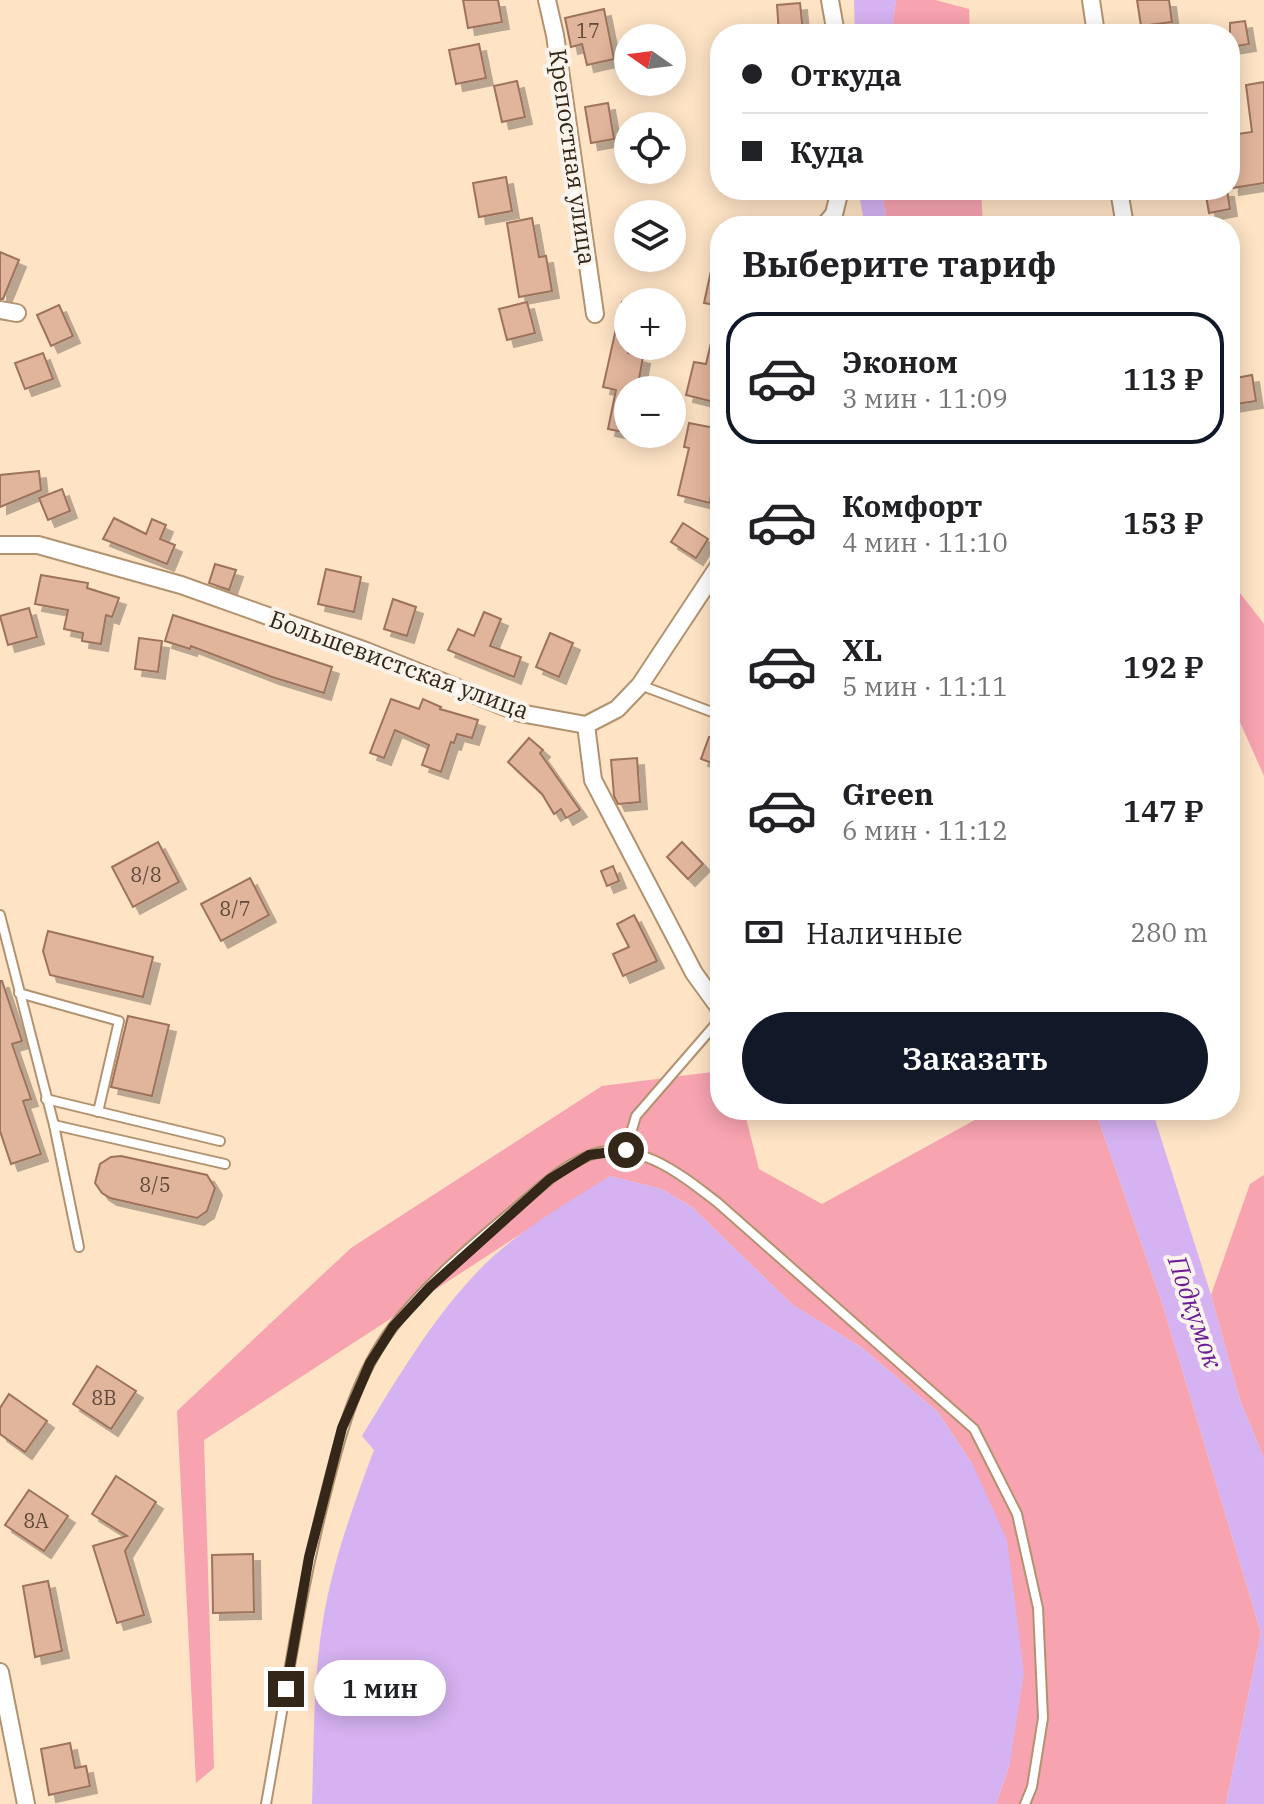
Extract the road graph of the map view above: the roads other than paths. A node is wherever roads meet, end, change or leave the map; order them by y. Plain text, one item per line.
1 (547, 0) edge
2 (830, 0) edge
3 (1091, 0) edge
4 (834, 24) edge
5 (1095, 24) edge
6 (0, 310) edge
7 (17, 313) dead end
8 (595, 314) dead end
9 (0, 545) edge
10 (710, 579) edge
11 (640, 685) junction
12 (710, 711) edge
13 (586, 725) junction
14 (0, 915) edge
15 (19, 993) junction
16 (710, 995) edge
17 (710, 1031) edge
18 (46, 1099) junction
19 (98, 1112) junction
20 (54, 1125) junction
21 (220, 1141) dead end
22 (626, 1150) junction
23 (225, 1164) dead end
24 (79, 1247) dead end
25 (0, 1672) edge
26 (26, 1804) edge
27 (266, 1804) edge
28 (1025, 1804) edge

1 - 8 street, Крепостная улица
2 - 4 street
3 - 5 street
6 - 7 street
9 - 13 street, Большевистская улица
10 - 11 street
11 - 12 lane
11 - 13 street
13 - 16 street
14 - 15 lane
15 - 18 lane
15 - 19 lane
17 - 22 lane
18 - 19 lane
18 - 20 lane
19 - 21 lane
20 - 23 lane
20 - 24 lane
22 - 27 lane
22 - 28 lane
25 - 26 street

